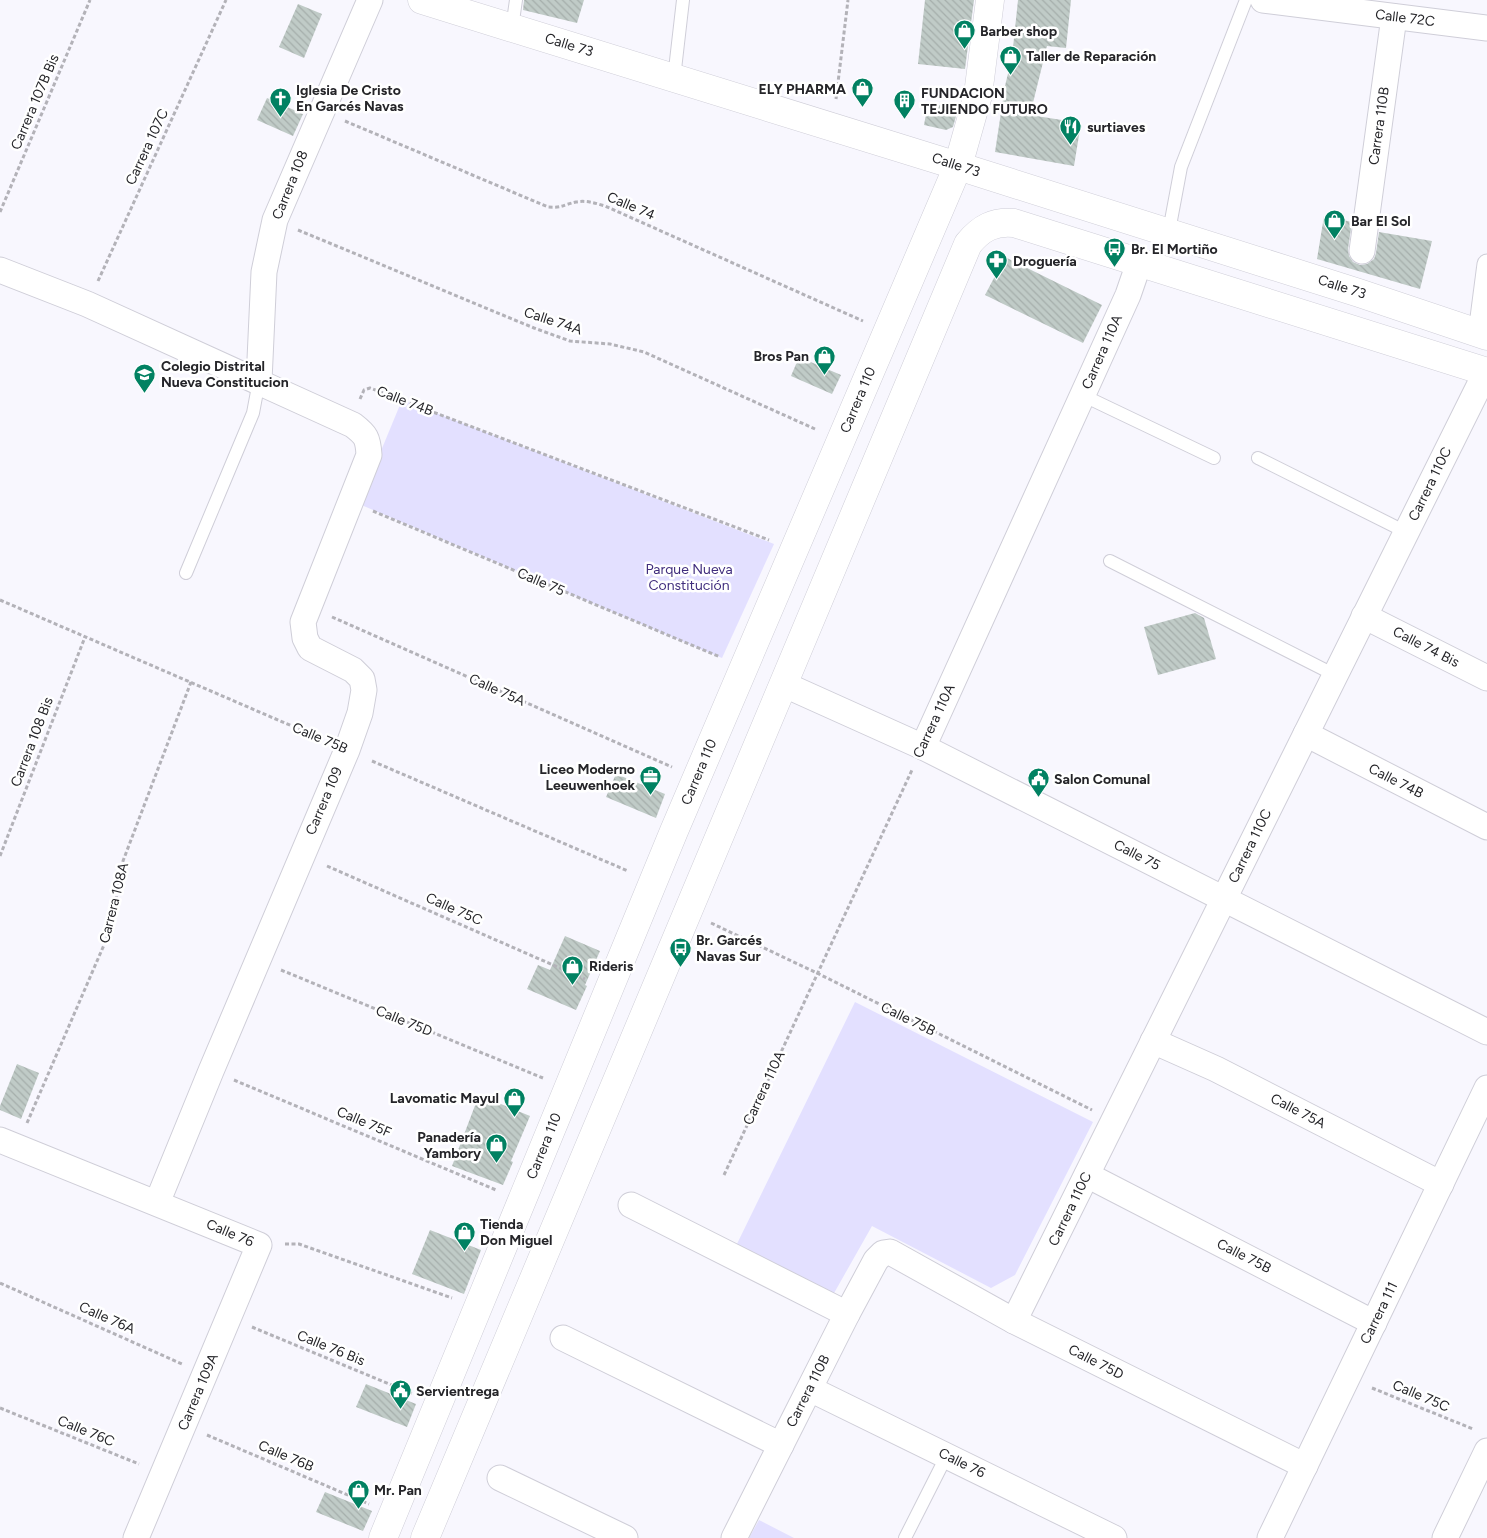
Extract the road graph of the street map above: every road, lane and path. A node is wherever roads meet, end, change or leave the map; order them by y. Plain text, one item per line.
1 (90, 0) edge
2 (226, 0) edge
3 (370, 0) edge
4 (422, 0) edge
5 (516, 0) edge
6 (683, 0) edge
7 (848, 0) edge
8 (990, 0) edge
9 (1246, 0) edge
10 (1263, 0) edge
11 (1395, 8) edge
12 (512, 28) junction
13 (1487, 28) edge
14 (674, 78) junction
15 (321, 111) junction
16 (832, 127) junction
17 (958, 166) junction
18 (0, 212) edge
19 (275, 220) junction
20 (1169, 231) junction
21 (1362, 251) dead end
22 (1139, 264) junction
23 (1487, 264) edge
24 (0, 270) edge
25 (87, 304) junction
26 (864, 321) dead end
27 (1482, 334) edge
28 (1486, 372) edge
29 (259, 381) junction
30 (1082, 395) junction
31 (353, 425) junction
32 (817, 430) dead end
33 (1214, 458) dead end
34 (1258, 458) dead end
35 (350, 502) junction
36 (1406, 532) junction
37 (774, 542) dead end
38 (1110, 561) dead end
39 (186, 572) dead end
40 (0, 600) edge
41 (309, 606) junction
42 (1364, 616) junction
43 (85, 637) junction
44 (722, 658) dead end
45 (1336, 675) junction
46 (1487, 678) edge
47 (191, 682) junction
48 (784, 684) junction
49 (1306, 734) junction
50 (922, 747) junction
51 (347, 750) junction
52 (676, 769) dead end
53 (1487, 828) edge
54 (301, 854) junction
55 (0, 856) edge
56 (630, 872) dead end
57 (1224, 899) junction
58 (711, 922) dead end
59 (257, 961) junction
60 (818, 974) junction
61 (588, 980) dead end
62 (1487, 1032) edge
63 (1153, 1041) junction
64 (211, 1070) junction
65 (551, 1082) dead end
66 (1487, 1088) edge
67 (1114, 1121) junction
68 (8, 1144) edge
69 (724, 1175) dead end
70 (1087, 1175) junction
71 (1441, 1184) junction
72 (499, 1191) dead end
73 (157, 1203) junction
74 (631, 1205) dead end
75 (259, 1245) junction
76 (890, 1252) joint
77 (0, 1283) edge
78 (456, 1299) dead end
79 (847, 1314) junction
80 (229, 1317) junction
81 (1014, 1321) junction
82 (1374, 1323) junction
83 (563, 1338) dead end
84 (205, 1374) junction
85 (1347, 1378) junction
86 (810, 1389) junction
87 (416, 1395) dead end
88 (0, 1408) edge
89 (184, 1425) junction
90 (1483, 1442) edge
91 (781, 1445) junction
92 (947, 1455) junction
93 (1305, 1466) junction
94 (163, 1474) junction
95 (500, 1478) dead end
96 (371, 1505) dead end
97 (1080, 1531) edge
98 (136, 1538) edge
99 (382, 1538) edge
100 (425, 1538) edge
101 (625, 1538) edge
102 (734, 1538) edge
103 (905, 1538) edge
104 (1114, 1538) edge
105 (1270, 1538) edge
106 (1445, 1538) edge

1 - 18 path, Carrera 107B Bis
2 - 25 path, Carrera 107C
3 - 15 street, Carrera 108
4 - 12 main road, Calle 73
5 - 12 lane
6 - 14 lane
7 - 16 path
8 - 17 main road, Carrera 110
9 - 20 lane
10 - 11 street, Calle 72C
11 - 13 street, Calle 72C
11 - 21 street, Carrera 110B
12 - 14 main road, Calle 73
14 - 16 main road, Calle 73
15 - 19 street, Carrera 108
15 - 26 path, Calle 74
16 - 17 main road, Calle 73
17 - 20 main road, Calle 73
17 - 99 main road, Carrera 110
19 - 29 street, Carrera 108
19 - 32 path, Calle 74A
20 - 27 main road, Calle 73
22 - 28 main road
22 - 30 street, Carrera 110A
22 - 48 main road
23 - 27 street
24 - 25 street
25 - 29 street
28 - 36 street, Carrera 110C
29 - 31 street
29 - 39 lane
30 - 33 lane
30 - 50 street, Carrera 110A
31 - 35 street, Carrera 109
31 - 37 path, Calle 74B
34 - 36 lane
35 - 41 street, Carrera 109
35 - 44 path, Calle 75
36 - 42 street, Carrera 110C
38 - 45 lane
40 - 43 path, Calle 75B
41 - 51 street, Carrera 109
41 - 52 path, Calle 75A
42 - 45 street, Carrera 110C
42 - 46 street, Calle 74 Bis
43 - 47 path, Calle 75B
43 - 55 path, Carrera 108 Bis
45 - 49 street, Carrera 110C
47 - 51 path, Calle 75B
47 - 68 path, Carrera 108A
48 - 50 street, Calle 75
48 - 100 main road
49 - 53 street, Calle 74B
49 - 57 street, Carrera 110C
50 - 57 street, Calle 75
50 - 60 path, Carrera 110A
51 - 54 street, Carrera 109
51 - 56 path, Calle 75B
54 - 59 street, Carrera 109
54 - 61 path, Calle 75C
57 - 62 street, Calle 75
57 - 63 street, Carrera 110C
58 - 60 path, Calle 75B
59 - 64 street, Carrera 109
59 - 65 path, Calle 75D
60 - 67 path, Calle 75B
60 - 69 path, Carrera 110A
63 - 67 street, Carrera 110C
63 - 71 street, Calle 75A
64 - 72 path, Calle 75F
64 - 73 street, Carrera 109
66 - 71 street, Carrera 111
67 - 70 street, Carrera 110C
68 - 73 street, Calle 76
70 - 81 street, Carrera 110C
70 - 82 street, Calle 75B
71 - 82 street, Carrera 111
73 - 75 street, Calle 76
74 - 79 street
75 - 78 path, Calle 76
75 - 80 street, Carrera 109A
76 - 79 street, Carrera 110B
76 - 81 street, Calle 75D
77 - 84 path, Calle 76A
79 - 86 street, Carrera 110B
80 - 84 street, Carrera 109A
80 - 87 path, Calle 76 Bis
81 - 93 street, Calle 75D
82 - 85 street, Carrera 111
83 - 91 street
84 - 89 street, Carrera 109A
85 - 90 path, Calle 75C
85 - 93 street, Carrera 111
86 - 91 street, Carrera 110B
86 - 92 street, Calle 76
88 - 94 path, Calle 76C
89 - 94 street, Carrera 109A
89 - 96 path, Calle 76B
90 - 106 street
91 - 102 street, Carrera 110B
92 - 97 street, Calle 76
92 - 103 lane
93 - 105 street, Carrera 111
94 - 98 street, Carrera 109A
95 - 101 street
97 - 104 street, Calle 76

